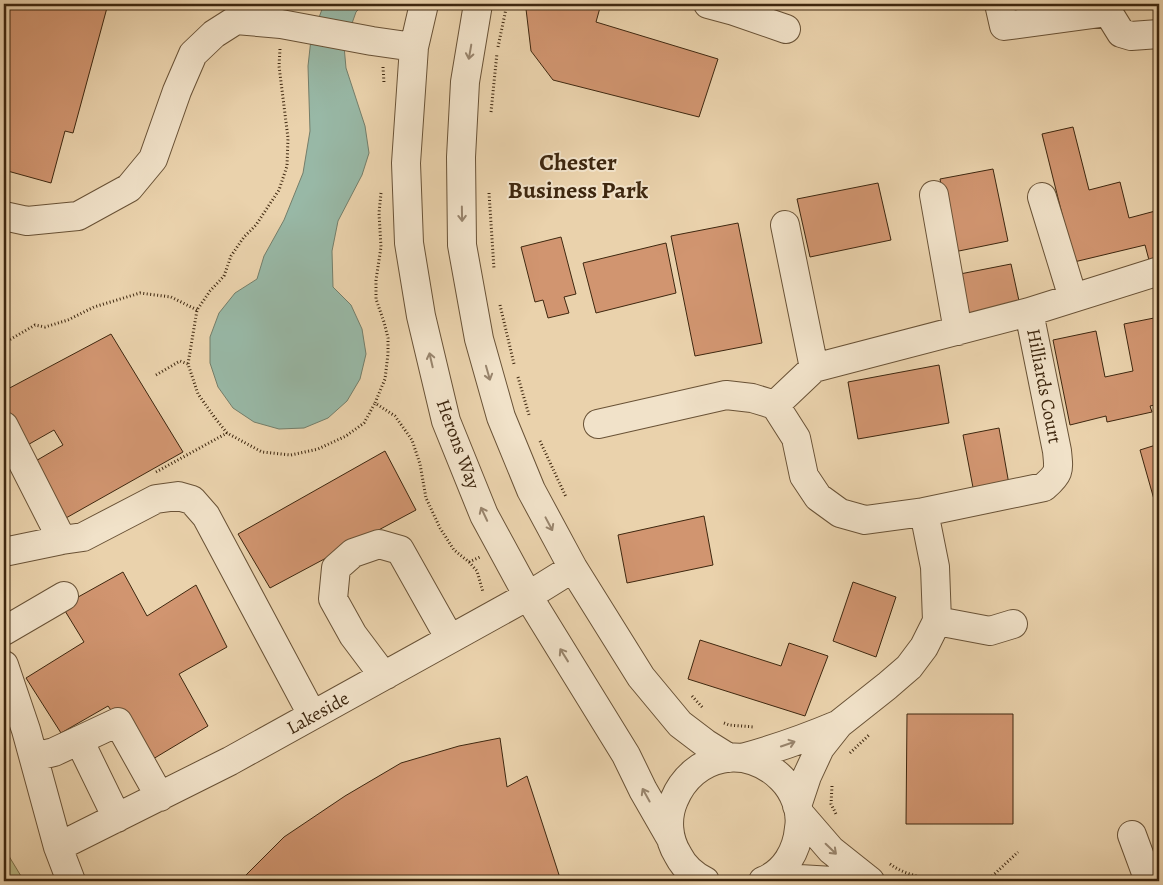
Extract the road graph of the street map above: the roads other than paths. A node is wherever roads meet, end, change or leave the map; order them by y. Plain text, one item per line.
1 (424, 4) edge
2 (478, 4) edge
3 (708, 4) edge
4 (999, 4) edge
5 (786, 29) dead end
6 (1159, 34) edge
7 (414, 47) junction
8 (934, 195) dead end
9 (1042, 197) dead end
10 (4, 216) edge
11 (785, 225) dead end
12 (1159, 270) edge
13 (1072, 298) junction
14 (1029, 312) junction
15 (958, 330) junction
16 (814, 368) junction
17 (775, 405) junction
18 (598, 424) dead end
19 (4, 426) edge
20 (10, 453) edge
21 (924, 512) junction
22 (62, 540) junction
23 (4, 552) edge
24 (572, 568) junction
25 (64, 596) dead end
26 (528, 596) junction
27 (937, 621) junction
28 (1013, 624) dead end
29 (4, 631) edge
30 (450, 640) junction
31 (4, 665) edge
32 (386, 675) junction
33 (315, 714) junction
34 (839, 724) junction
35 (79, 740) junction
36 (34, 757) junction
37 (735, 758) junction
38 (160, 797) junction
39 (798, 809) junction
40 (117, 818) junction
41 (1132, 835) dead end
42 (58, 848) junction
43 (676, 858) edge
44 (880, 872) edge
45 (71, 881) edge
46 (704, 881) edge
47 (763, 881) edge
48 (774, 881) edge
49 (833, 881) edge
50 (1150, 881) edge

1 - 7 street, Herons Way
2 -> 24 street
3 - 5 street
4 - 6 street
7 - 10 street
26 -> 7 street, Herons Way
8 - 15 street
9 - 13 street
11 - 16 street
12 - 13 street
13 - 14 street
14 - 15 street, Hilliards Court
14 - 21 street, Hilliards Court
15 - 16 street, Hilliards Court
16 - 17 street, Hilliards Court
17 - 18 street
17 - 21 street, Hilliards Court
19 - 20 street
20 - 22 street
21 - 27 street
22 - 23 street
22 - 33 street
24 - 26 street, Lakeside
24 - 37 street
25 - 29 street
26 - 30 street, Lakeside
43 -> 26 street, Herons Way
27 - 28 street
27 - 34 street
30 - 32 street, Lakeside
30 - 32 street
31 - 36 street
32 - 33 street, Lakeside
33 - 38 street, Lakeside
37 -> 34 street
34 - 39 street
35 - 36 street
35 - 38 street
35 - 40 street
36 - 42 street
37 - 39 street
37 - 43 street
38 - 40 street, Lakeside
39 -> 44 street
39 - 47 street
40 - 42 street, Lakeside
41 - 50 street
42 - 45 street
43 - 46 street, Herons Way
48 - 49 street

